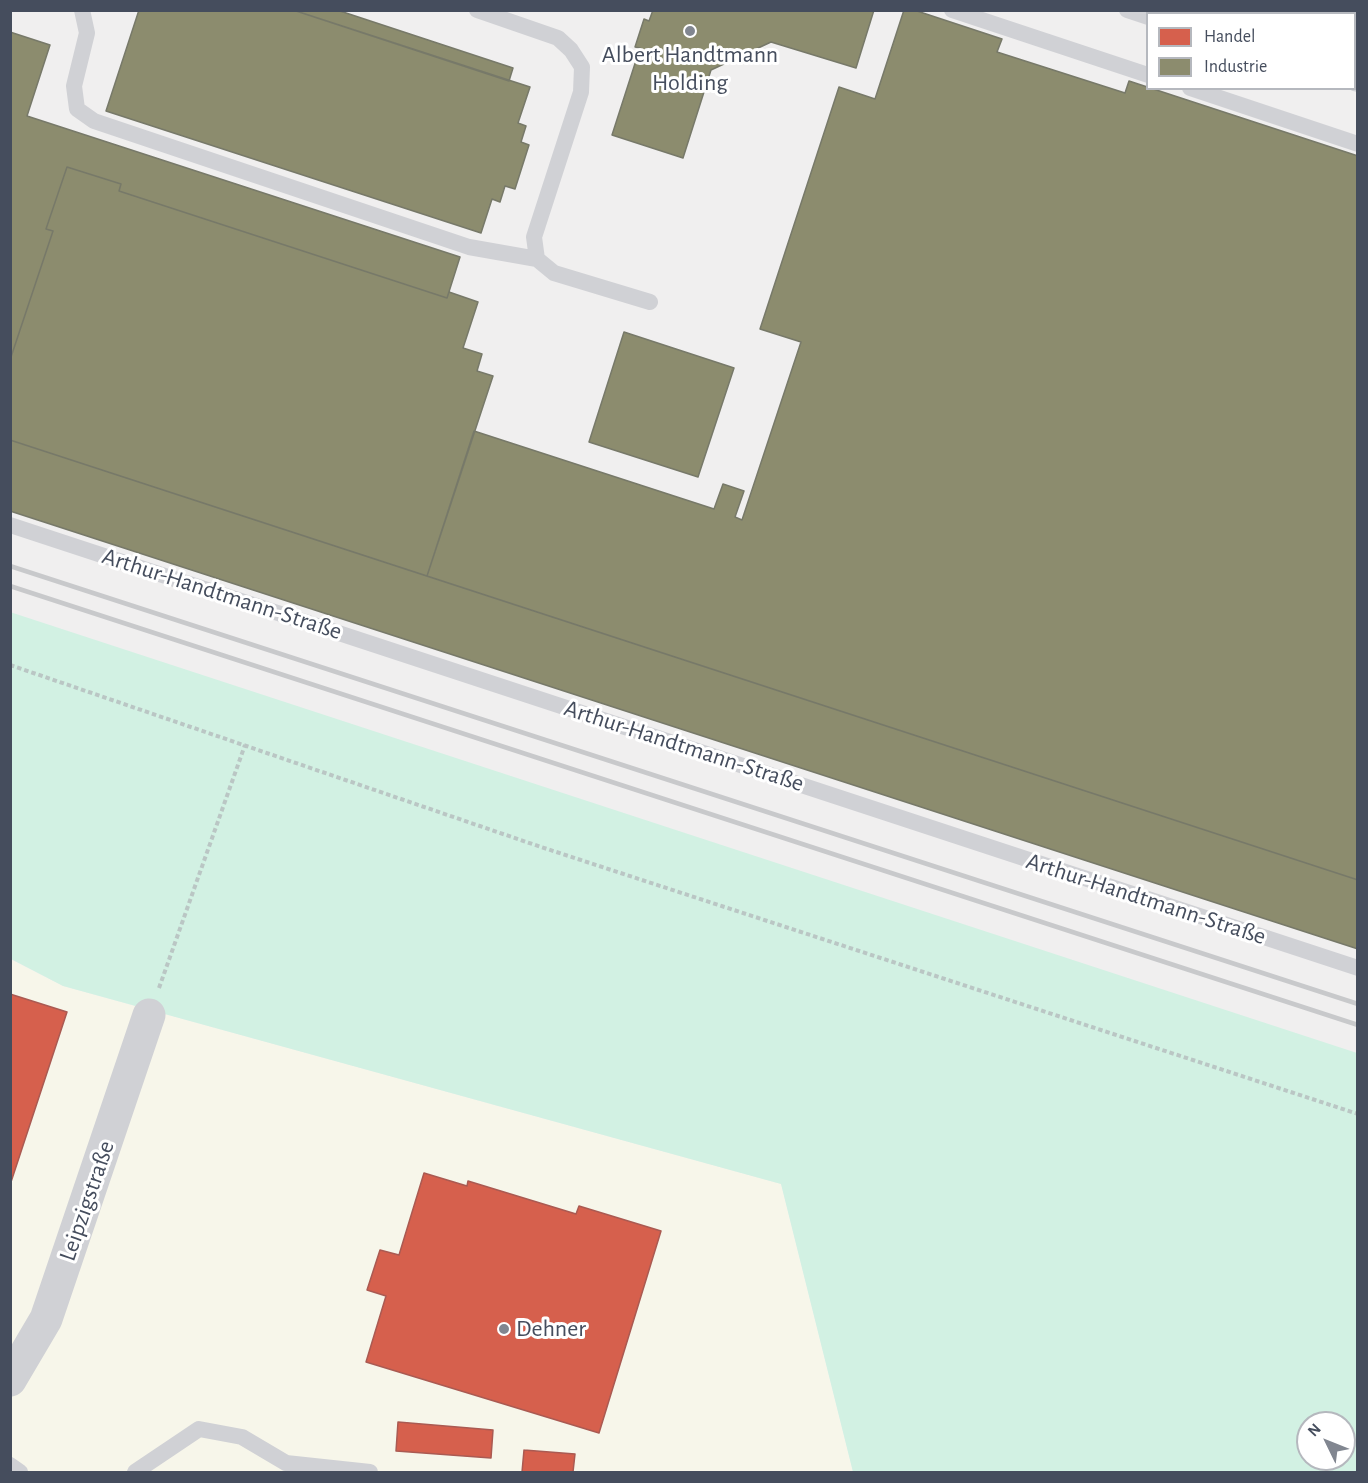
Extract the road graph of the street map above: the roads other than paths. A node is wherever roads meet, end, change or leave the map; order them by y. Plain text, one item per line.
1 (82, 10) edge
2 (477, 10) edge
3 (952, 10) edge
4 (1127, 10) edge
5 (1146, 16) edge
6 (1146, 74) edge
7 (1196, 90) edge
8 (1358, 144) edge
9 (537, 259) junction
10 (650, 302) dead end
11 (10, 525) edge
12 (1358, 968) edge
13 (149, 1015) road end
14 (10, 1380) edge
15 (10, 1465) edge
16 (370, 1472) edge
17 (20, 1473) edge
18 (135, 1473) edge

1 - 9 lane
2 - 9 lane
3 - 6 lane
4 - 5 lane
7 - 8 lane
9 - 10 lane
11 - 12 lane, Arthur-Handtmann-Straße
13 - 14 street, Leipzigstraße
15 - 17 lane
16 - 18 lane

